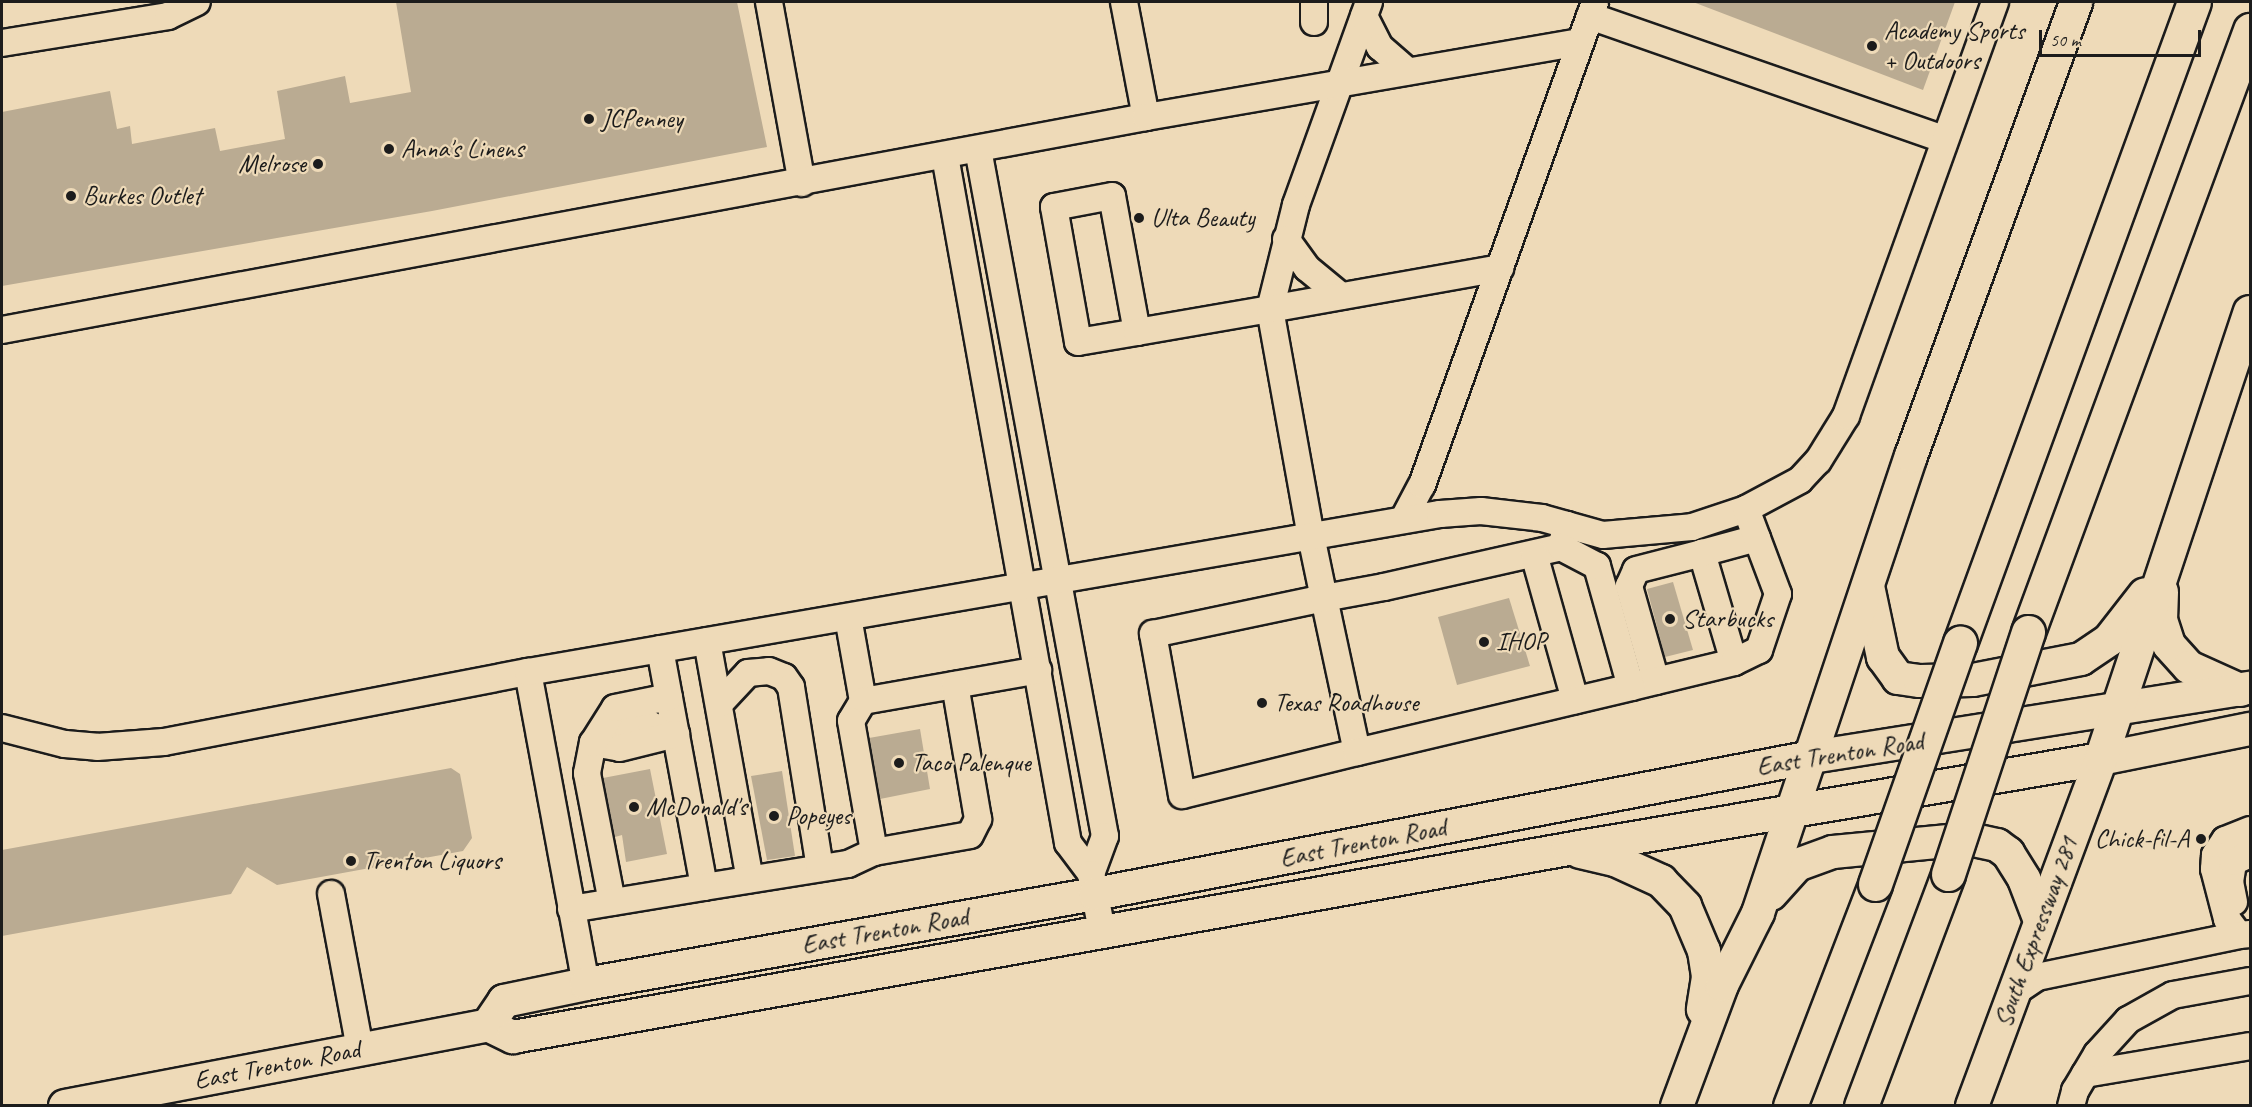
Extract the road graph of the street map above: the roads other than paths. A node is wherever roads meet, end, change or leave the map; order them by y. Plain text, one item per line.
1 (197, 2) edge
2 (769, 2) edge
3 (1124, 2) edge
4 (1995, 2) edge
5 (2076, 2) edge
6 (2194, 2) edge
7 (1367, 9) edge
8 (1593, 9) edge
9 (2250, 30) edge
10 (1580, 42) junction
11 (2, 43) edge
12 (1408, 71) junction
13 (1341, 82) junction
14 (1146, 117) junction
15 (1944, 139) junction
16 (978, 149) junction
17 (945, 156) junction
18 (802, 183) junction
19 (1286, 239) junction
20 (1500, 268) junction
21 (1341, 296) junction
22 (1270, 309) junction
23 (2250, 312) edge
24 (2, 330) edge
25 (1137, 332) junction
26 (1746, 509) junction
27 (1403, 520) junction
28 (1311, 536) junction
29 (1564, 536) junction
30 (1757, 538) junction
31 (1702, 553) junction
32 (1534, 554) junction
33 (2163, 568) junction
34 (1059, 581) junction
35 (1868, 584) junction
36 (1023, 588) junction
37 (1324, 598) junction
38 (848, 617) junction
39 (719, 639) junction
40 (660, 649) junction
41 (1734, 662) junction
42 (1038, 670) junction
43 (528, 672) junction
44 (748, 673) junction
45 (1656, 681) junction
46 (954, 685) junction
47 (1631, 687) junction
48 (2245, 689) edge
49 (669, 697) junction
50 (1575, 700) junction
51 (863, 701) junction
52 (719, 704) junction
53 (2116, 712) junction
54 (2, 728) edge
55 (2250, 729) edge
56 (670, 734) junction
57 (592, 743) junction
58 (1357, 752) junction
59 (1812, 757) junction
60 (2101, 759) junction
61 (1795, 810) junction
62 (2250, 830) edge
63 (1568, 849) junction
64 (874, 852) junction
65 (2250, 854) edge
66 (820, 868) junction
67 (750, 879) junction
68 (1093, 884) junction
69 (704, 887) junction
70 (331, 894) dead end
71 (612, 902) junction
72 (571, 909) junction
73 (1758, 913) junction
74 (2039, 918) junction
75 (2247, 930) edge
76 (1102, 931) junction
77 (2250, 981) edge
78 (586, 984) junction
79 (2012, 994) junction
80 (488, 1025) junction
81 (1699, 1046) junction
82 (2250, 1046) edge
83 (360, 1049) junction
84 (2085, 1074) junction
85 (65, 1106) edge
86 (1677, 1106) edge
87 (1790, 1106) edge
88 (1862, 1106) edge
89 (1972, 1106) edge
90 (2072, 1106) edge

1 - 11 lane
2 - 18 lane
3 - 14 lane
4 - 15 lane
5 - 35 main road
6 - 87 highway, bridge
7 - 12 lane
7 - 13 lane
8 - 10 lane
8 - 15 lane
9 - 88 highway, bridge
10 - 12 lane
10 - 20 lane
12 - 13 lane
13 - 14 lane
13 - 19 lane
14 - 16 lane
15 - 26 lane
16 - 17 lane
16 - 34 lane
17 - 18 lane
17 - 36 lane
18 - 24 lane
19 - 21 lane
19 - 22 lane
20 - 21 lane
20 - 27 lane
21 - 22 lane
22 - 25 lane
22 - 28 lane
23 - 33 main road, South Expressway 281
25 - 25 lane
26 - 29 lane
26 - 30 lane
27 - 28 lane
27 - 29 lane
28 - 34 lane
28 - 37 lane
29 - 32 lane
29 - 47 lane
30 - 31 lane
30 - 41 lane
31 - 41 lane
31 - 45 lane
32 - 37 lane
32 - 50 lane
33 - 35 main road
33 - 48 main road
33 - 53 main road, South Expressway 281
34 - 36 lane
34 - 68 lane
35 - 59 main road
36 - 38 lane
36 - 42 lane
37 - 58 lane
37 - 58 lane
38 - 39 lane
38 - 51 lane
39 - 40 lane
39 - 44 lane
39 - 52 lane
40 - 43 lane
40 - 49 lane
41 - 45 lane
42 - 46 lane
42 - 68 lane
43 - 54 lane
43 - 72 lane
44 - 52 lane
44 - 66 lane
45 - 47 lane
46 - 51 lane
46 - 64 lane
47 - 50 lane
48 - 53 main road, East Trenton Road
49 - 56 lane
49 - 57 lane
50 - 58 lane
51 - 64 lane
52 - 67 lane
53 - 59 main road, East Trenton Road
53 - 60 main road, South Expressway 281
55 - 60 main road, East Trenton Road
56 - 57 lane
56 - 69 lane
57 - 71 lane
59 - 61 main road
59 - 68 main road, East Trenton Road
60 - 61 main road, East Trenton Road
60 - 74 main road, South Expressway 281
61 - 63 main road, East Trenton Road
61 - 73 main road
62 - 75 lane
63 - 76 main road, East Trenton Road
63 - 81 main road
64 - 66 lane
65 - 75 lane
66 - 67 lane
67 - 69 lane
68 - 76 lane
68 - 78 main road, East Trenton Road
69 - 71 lane
70 - 83 lane
71 - 72 lane
72 - 78 lane
73 - 74 main road
73 - 81 main road
74 - 79 main road, South Expressway 281
75 - 79 lane
76 - 80 main road, East Trenton Road
77 - 84 lane
78 - 80 main road, East Trenton Road
79 - 89 main road, South Expressway 281
80 - 83 main road, East Trenton Road
81 - 86 main road
82 - 84 lane
83 - 85 main road, East Trenton Road
84 - 90 lane

